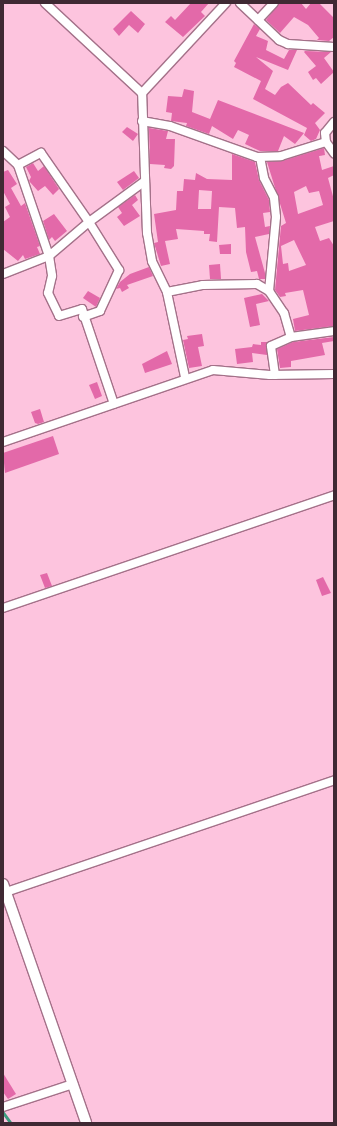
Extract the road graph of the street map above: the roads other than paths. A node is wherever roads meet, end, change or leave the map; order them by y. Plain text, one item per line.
1 (45, 3) edge
2 (226, 3) edge
3 (240, 3) edge
4 (274, 3) edge
5 (258, 20) junction
6 (334, 48) edge
7 (142, 93) junction
8 (142, 121) junction
9 (334, 122) edge
10 (326, 142) junction
11 (3, 150) edge
12 (334, 153) edge
13 (260, 157) junction
14 (18, 165) junction
15 (145, 181) junction
16 (89, 222) junction
17 (49, 256) junction
18 (3, 274) edge
19 (269, 291) junction
20 (167, 292) junction
21 (83, 317) junction
22 (334, 331) edge
23 (291, 337) junction
24 (334, 374) edge
25 (275, 375) junction
26 (185, 378) junction
27 (114, 404) junction
28 (3, 442) edge
29 (334, 495) edge
30 (3, 608) edge
31 (334, 780) edge
32 (4, 890) edge
33 (72, 1084) junction
34 (4, 1106) edge
35 (86, 1123) edge

1 - 7 street
2 - 7 street
3 - 5 street
4 - 5 street
5 - 6 street
7 - 8 street
8 - 13 street
8 - 15 street
9 - 10 street
10 - 12 street
10 - 13 street
11 - 14 street
13 - 19 street
14 - 16 street
14 - 17 street
15 - 16 street
15 - 20 street
16 - 17 street
16 - 21 street
17 - 18 street
17 - 21 street
19 - 20 street
19 - 23 street
20 - 26 street
21 - 27 street
22 - 23 street
23 - 25 street
24 - 25 street
25 - 26 street
26 - 27 street
27 - 28 street
29 - 30 street
31 - 32 street
32 - 33 street
33 - 34 street
33 - 35 street

